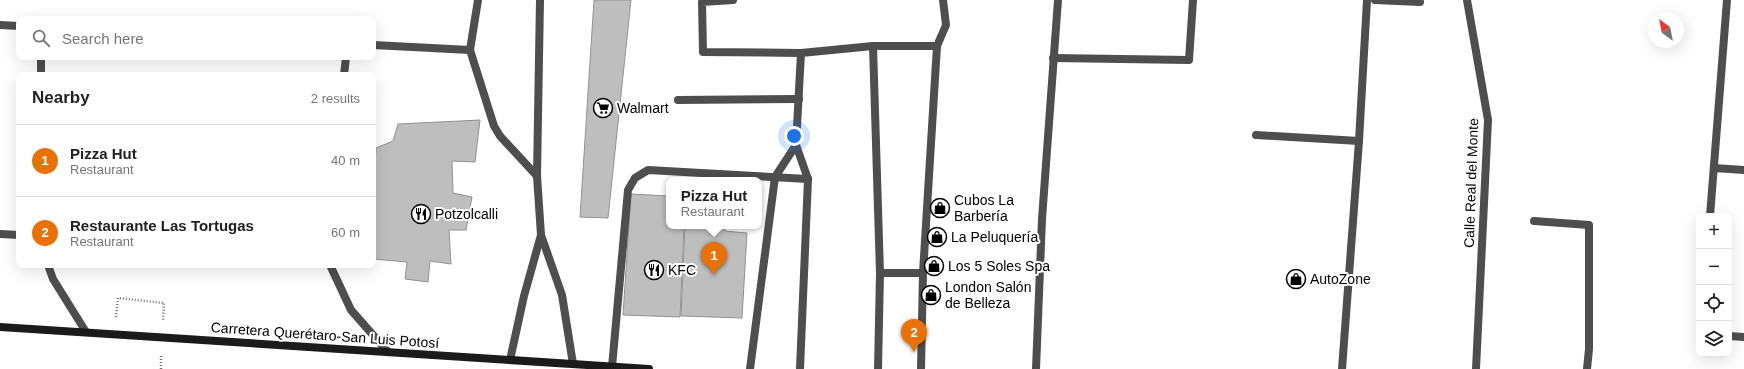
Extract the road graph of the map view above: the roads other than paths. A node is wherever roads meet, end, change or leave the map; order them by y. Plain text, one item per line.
1 (478, 0) edge
2 (540, 0) edge
3 (733, 0) edge
4 (943, 0) edge
5 (1058, 0) edge
6 (1193, 0) edge
7 (1367, 0) edge
8 (1375, 0) edge
9 (1467, 0) edge
10 (1727, 0) edge
11 (1420, 2) dead end
12 (0, 25) edge
13 (16, 26) edge
14 (376, 45) edge
15 (873, 46) junction
16 (937, 46) junction
17 (470, 50) junction
18 (801, 53) junction
19 (1053, 58) junction
20 (41, 60) edge
21 (346, 60) edge
22 (41, 72) edge
23 (344, 72) edge
24 (799, 98) junction
25 (678, 100) dead end
26 (1256, 135) dead end
27 (1358, 141) junction
28 (796, 146) junction
29 (1714, 168) junction
30 (1744, 170) edge
31 (537, 176) junction
32 (775, 177) junction
33 (808, 178) junction
34 (1710, 213) edge
35 (1534, 221) dead end
36 (0, 234) edge
37 (16, 235) edge
38 (541, 235) junction
39 (49, 268) edge
40 (331, 268) edge
41 (880, 273) junction
42 (923, 273) junction
43 (0, 327) edge
44 (86, 332) junction
45 (1732, 336) edge
46 (1744, 337) edge
47 (388, 352) junction
48 (510, 360) junction
49 (573, 364) junction
50 (612, 367) junction
51 (649, 369) edge
52 (750, 369) edge
53 (800, 369) edge
54 (878, 369) edge
55 (921, 369) edge
56 (1036, 369) edge
57 (1342, 369) edge
58 (1476, 369) edge
59 (1587, 369) edge

1 - 17 street
2 - 31 street
3 - 18 street
4 - 16 street
5 - 19 street
6 - 19 street
7 - 27 street
8 - 11 street
9 - 58 street, Calle Real del Monte
10 - 29 street
12 - 13 street
14 - 17 street
15 - 16 street
15 - 18 street
15 - 41 street
16 - 42 street
17 - 31 street
18 - 24 street
19 - 56 street
20 - 22 street
21 - 23 street
24 - 25 street
24 - 28 street
26 - 27 street
27 - 57 street
28 - 32 street
28 - 33 street
29 - 30 street
29 - 34 street
31 - 38 street
32 - 33 street
32 - 50 street
32 - 52 street
33 - 53 street
35 - 59 street
36 - 37 street
38 - 48 street
38 - 49 street
39 - 44 street
40 - 47 street
41 - 42 street
41 - 54 street
42 - 55 street
43 - 44 main road, Carretera Querétaro-San Luis Potosí
44 - 47 main road, Carretera Querétaro-San Luis Potosí
45 - 46 street
47 - 48 main road, Carretera Querétaro-San Luis Potosí
48 - 49 main road, Carretera Querétaro-San Luis Potosí
49 - 50 main road, Carretera Querétaro-San Luis Potosí
50 - 51 main road, Carretera Querétaro-San Luis Potosí

